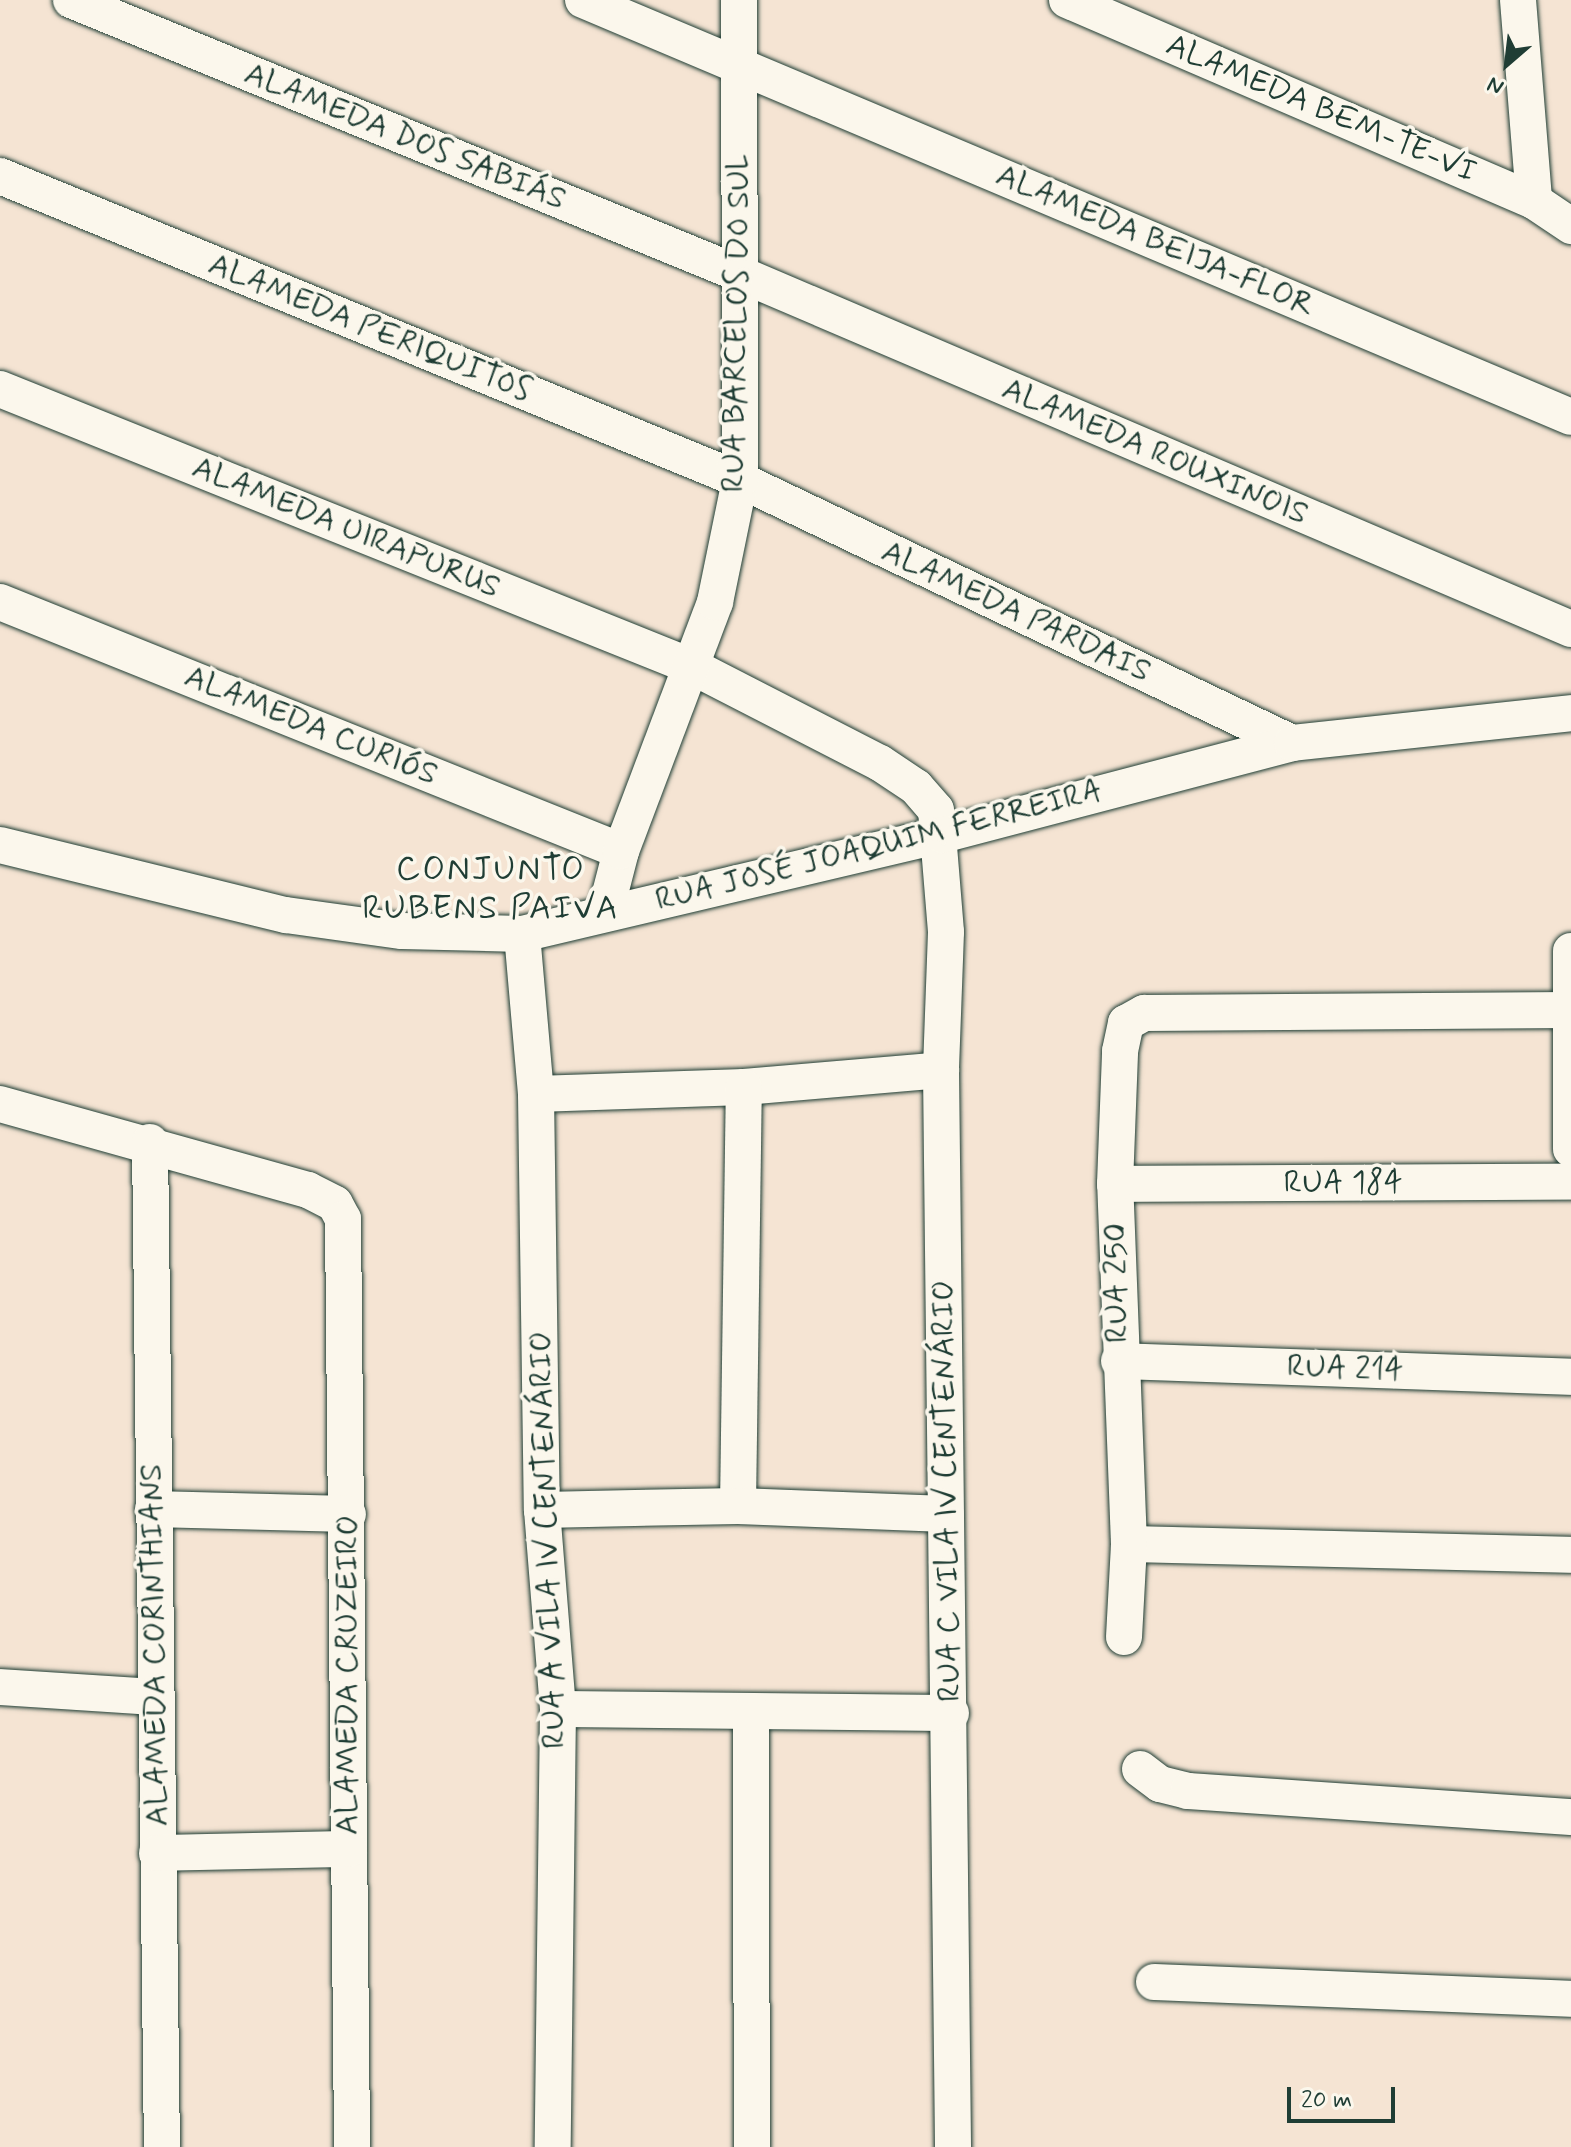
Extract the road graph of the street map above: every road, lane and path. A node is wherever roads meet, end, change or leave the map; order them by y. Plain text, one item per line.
1 (71, 0) edge
2 (583, 0) edge
3 (739, 0) edge
4 (1067, 0) edge
5 (1518, 0) edge
6 (739, 65) junction
7 (0, 176) edge
8 (1534, 201) junction
9 (1571, 226) edge
10 (740, 274) junction
11 (0, 389) edge
12 (1571, 417) edge
13 (740, 480) junction
14 (0, 602) edge
15 (1571, 629) edge
16 (693, 667) junction
17 (1571, 713) edge
18 (1292, 743) junction
19 (942, 835) junction
20 (0, 845) edge
21 (621, 851) junction
22 (605, 913) junction
23 (522, 934) junction
24 (1571, 951) edge
25 (1569, 1010) edge
26 (941, 1070) junction
27 (744, 1087) junction
28 (536, 1094) junction
29 (0, 1104) edge
30 (150, 1142) junction
31 (1571, 1149) edge
32 (1571, 1182) edge
33 (1115, 1184) junction
34 (1119, 1361) junction
35 (1571, 1377) edge
36 (738, 1506) junction
37 (153, 1509) junction
38 (542, 1510) junction
39 (348, 1514) junction
40 (946, 1514) junction
41 (1129, 1544) junction
42 (1571, 1555) edge
43 (1124, 1637) dead end
44 (0, 1687) edge
45 (156, 1697) junction
46 (558, 1709) junction
47 (751, 1712) junction
48 (951, 1713) junction
49 (1140, 1769) dead end
50 (1571, 1817) edge
51 (349, 1849) junction
52 (157, 1853) junction
53 (1154, 1982) dead end
54 (1571, 1999) edge
55 (162, 2147) edge
56 (352, 2147) edge
57 (553, 2147) edge
58 (752, 2147) edge
59 (953, 2147) edge

1 - 10 street, ALAMEDA DOS SABIÁS
2 - 6 street, ALAMEDA BEIJA-FLOR
3 - 6 street, RUA BARCELOS DO SUL
4 - 8 street, ALAMEDA BEM-TE-VI
5 - 8 street
6 - 10 street, RUA BARCELOS DO SUL
6 - 12 street, ALAMEDA BEIJA-FLOR
7 - 13 street, ALAMEDA PERIQUITOS
8 - 9 street, ALAMEDA BEM-TE-VI
10 - 13 street, RUA BARCELOS DO SUL
10 - 15 street, ALAMEDA ROUXINOIS
11 - 16 street, ALAMEDA UIRAPURUS
13 - 16 street, RUA BARCELOS DO SUL
13 - 18 street, ALAMEDA PARDAIS
14 - 21 street, ALAMEDA CURIÓS
16 - 19 street, ALAMEDA UIRAPURUS
16 - 21 street, RUA BARCELOS DO SUL
17 - 18 street, RUA JOSÉ JOAQUIM FERREIRA
18 - 19 street, RUA JOSÉ JOAQUIM FERREIRA
19 - 22 street, RUA JOSÉ JOAQUIM FERREIRA
19 - 26 street, RUA C VILA IV CENTENÁRIO
20 - 23 street, RUA JOSÉ JOAQUIM FERREIRA
21 - 22 street, RUA BARCELOS DO SUL
22 - 23 street, RUA JOSÉ JOAQUIM FERREIRA
23 - 28 street, RUA A VILA IV CENTENÁRIO
24 - 25 street
25 - 31 street
25 - 33 street, RUA 250
26 - 27 street
26 - 40 street, RUA C VILA IV CENTENÁRIO
27 - 28 street
27 - 36 street
28 - 38 street, RUA A VILA IV CENTENÁRIO
29 - 30 street
30 - 37 street, ALAMEDA CORINTHIANS
30 - 39 street, ALAMEDA CRUZEIRO
32 - 33 street, RUA 184
33 - 34 street, RUA 250
34 - 35 street, RUA 214
34 - 41 street, RUA 250
36 - 38 street
36 - 40 street
37 - 39 street
37 - 45 street, ALAMEDA CORINTHIANS
38 - 46 street, RUA A VILA IV CENTENÁRIO
39 - 51 street, ALAMEDA CRUZEIRO
40 - 48 street, RUA C VILA IV CENTENÁRIO
41 - 42 street
41 - 43 street, RUA 250
44 - 45 street
45 - 52 street, ALAMEDA CORINTHIANS
46 - 47 street
46 - 57 street, RUA A VILA IV CENTENÁRIO
47 - 48 street
47 - 58 street
48 - 59 street, RUA C VILA IV CENTENÁRIO
49 - 50 street
51 - 52 street
51 - 56 street, ALAMEDA CRUZEIRO
52 - 55 street, ALAMEDA CORINTHIANS
53 - 54 street

